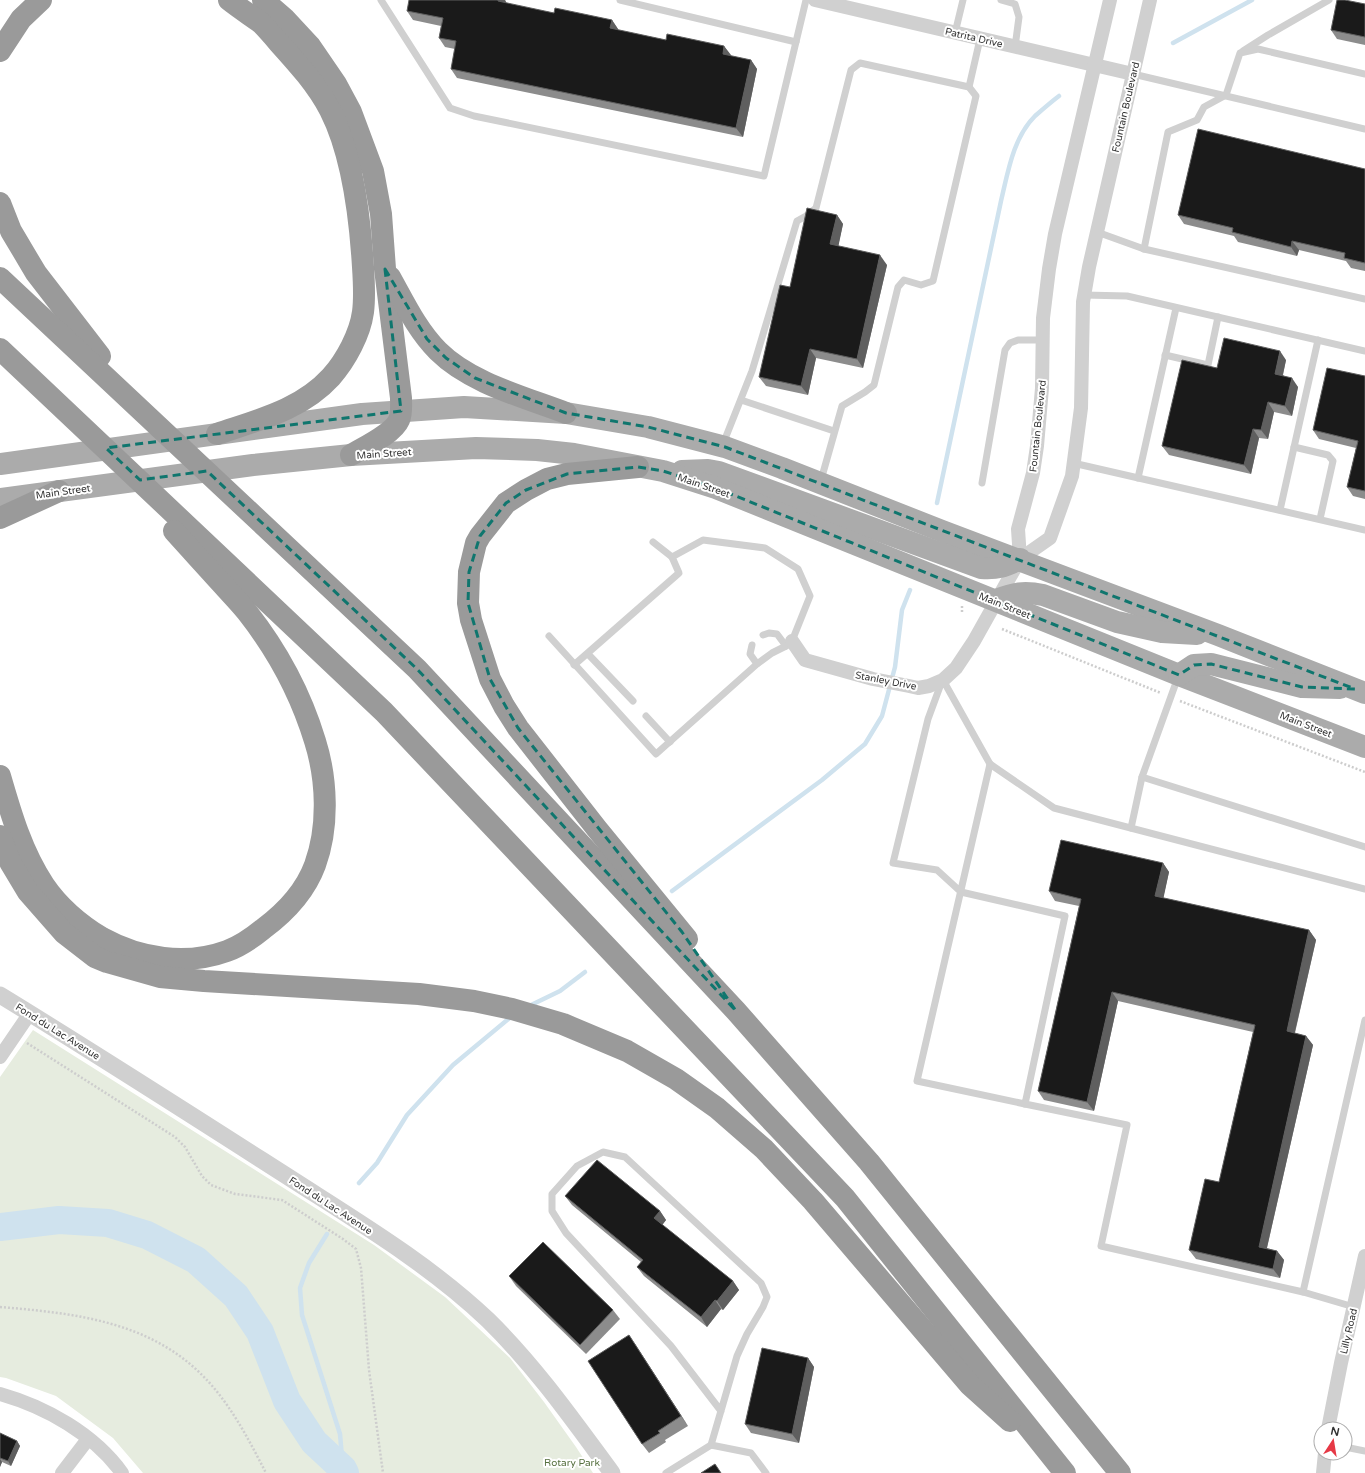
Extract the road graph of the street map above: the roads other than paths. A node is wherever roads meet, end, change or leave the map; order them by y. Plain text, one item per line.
1 (41, 0) edge
2 (229, 0) edge
3 (263, 0) edge
4 (381, 0) edge
5 (620, 0) edge
6 (806, 0) edge
7 (815, 0) edge
8 (963, 0) edge
9 (1001, 0) edge
10 (1110, 0) edge
11 (1150, 0) edge
12 (1329, 0) edge
13 (955, 33) junction
14 (980, 39) junction
15 (796, 42) junction
16 (1015, 47) junction
17 (0, 51) edge
18 (1240, 53) junction
19 (1094, 65) junction
20 (1133, 74) junction
21 (1365, 74) edge
22 (969, 88) junction
23 (1226, 95) junction
24 (1365, 129) edge
25 (0, 202) edge
26 (1097, 232) junction
27 (1144, 249) junction
28 (386, 269) junction
29 (0, 278) edge
30 (1084, 294) junction
31 (1365, 299) edge
32 (1176, 308) junction
33 (1218, 317) junction
34 (1044, 340) junction
35 (1318, 340) junction
36 (0, 349) edge
37 (1365, 351) edge
38 (1165, 355) junction
39 (740, 400) junction
40 (140, 408) junction
41 (401, 411) junction
42 (566, 413) junction
43 (71, 415) junction
44 (834, 431) junction
45 (217, 434) junction
46 (722, 446) junction
47 (1294, 448) junction
48 (351, 455) junction
49 (1073, 463) junction
50 (0, 464) edge
51 (638, 467) junction
52 (663, 471) junction
53 (1138, 478) junction
54 (820, 483) junction
55 (982, 483) dead end
56 (59, 492) junction
57 (0, 499) edge
58 (1280, 510) junction
59 (0, 518) edge
60 (1320, 519) junction
61 (1365, 530) edge
62 (653, 542) dead end
63 (672, 557) junction
64 (1020, 559) junction
65 (996, 600) junction
66 (763, 635) dead end
67 (1218, 635) junction
68 (549, 636) dead end
69 (789, 644) junction
70 (752, 645) dead end
71 (588, 654) junction
72 (757, 664) junction
73 (574, 666) junction
74 (1179, 675) junction
75 (942, 680) junction
76 (1360, 691) edge
77 (633, 702) dead end
78 (646, 716) dead end
79 (670, 742) junction
80 (1365, 747) edge
81 (990, 764) junction
82 (0, 776) edge
83 (1142, 777) junction
84 (1132, 828) junction
85 (0, 836) edge
86 (1365, 847) edge
87 (1365, 889) edge
88 (961, 892) junction
89 (0, 994) edge
90 (736, 1011) junction
91 (30, 1013) junction
92 (1365, 1020) edge
93 (1364, 1032) edge
94 (0, 1057) edge
95 (1025, 1104) junction
96 (1365, 1256) edge
97 (1303, 1292) junction
98 (1354, 1307) junction
99 (0, 1394) edge
100 (721, 1411) junction
101 (1330, 1421) edge
102 (88, 1439) junction
103 (711, 1445) junction
104 (1353, 1449) edge
105 (1365, 1451) edge
106 (1324, 1461) edge
107 (62, 1473) edge
108 (122, 1473) edge
109 (612, 1473) edge
110 (666, 1473) edge
111 (766, 1473) edge
112 (1065, 1473) edge
113 (1120, 1473) edge
114 (1323, 1473) edge

1 - 17 highway
2 - 45 highway
3 - 28 highway
4 - 15 lane
5 - 15 lane
6 - 15 lane
7 - 13 street, Patrita Drive
8 - 13 lane
9 - 16 lane
10 - 19 street, Fountain Boulevard
11 - 20 street, Fountain Boulevard
12 - 18 lane
13 - 14 street, Patrita Drive
14 - 16 street, Patrita Drive
14 - 22 lane
16 - 19 street, Patrita Drive
18 - 21 lane
18 - 23 lane
19 - 20 street, Patrita Drive
19 - 34 street, Fountain Boulevard
20 - 23 lane
20 - 26 street, Fountain Boulevard
22 - 39 lane
22 - 44 lane
23 - 24 lane
23 - 27 lane
25 - 40 highway
26 - 27 lane
26 - 30 street, Fountain Boulevard
27 - 31 lane
28 - 41 highway
28 - 42 highway
29 - 40 highway
30 - 32 lane
30 - 49 street, Fountain Boulevard
32 - 33 lane
32 - 38 lane
33 - 35 lane
33 - 38 lane
34 - 55 lane
34 - 64 street, Fountain Boulevard
35 - 37 lane
35 - 47 lane
36 - 43 highway
38 - 53 lane
39 - 44 lane
39 - 46 lane
40 - 90 highway
41 - 42 main road
41 - 45 main road
41 - 48 highway
42 - 46 main road
43 - 82 highway
43 - 112 highway
44 - 54 lane
45 - 50 main road
46 - 54 main road
47 - 58 lane
47 - 60 lane
48 - 51 main road, Main Street
48 - 56 main road, Main Street
49 - 53 lane
49 - 64 street, Fountain Boulevard
51 - 52 main road, Main Street
51 - 90 highway
52 - 64 main road
52 - 65 main road, Main Street
53 - 58 lane
54 - 64 main road
56 - 57 main road, Main Street
56 - 59 highway
58 - 60 lane
60 - 61 lane
62 - 63 lane
63 - 69 lane
63 - 71 lane
64 - 65 street, Stanley Drive
64 - 67 main road
65 - 67 main road
65 - 74 main road, Main Street
65 - 75 street, Stanley Drive
66 - 69 lane
67 - 76 main road
68 - 73 lane
69 - 72 lane
69 - 75 street, Stanley Drive
70 - 72 lane
71 - 73 lane
71 - 77 lane
72 - 79 lane
73 - 79 lane
74 - 76 main road
74 - 80 main road, Main Street
74 - 83 lane
75 - 81 lane
75 - 88 lane
78 - 79 lane
81 - 84 lane
81 - 88 lane
83 - 84 lane
83 - 86 lane
84 - 87 lane
85 - 112 highway
88 - 95 lane
88 - 95 lane
89 - 91 street, Fond du Lac Avenue
90 - 113 highway
91 - 94 street
91 - 109 street, Fond du Lac Avenue
92 - 93 lane
93 - 97 lane
95 - 97 lane
96 - 98 street, Lilly Road
97 - 98 lane
98 - 101 street, Lilly Road
99 - 102 street
100 - 100 lane
100 - 103 lane
102 - 107 street
102 - 108 street
103 - 110 lane
103 - 111 lane
104 - 105 lane
106 - 114 street

